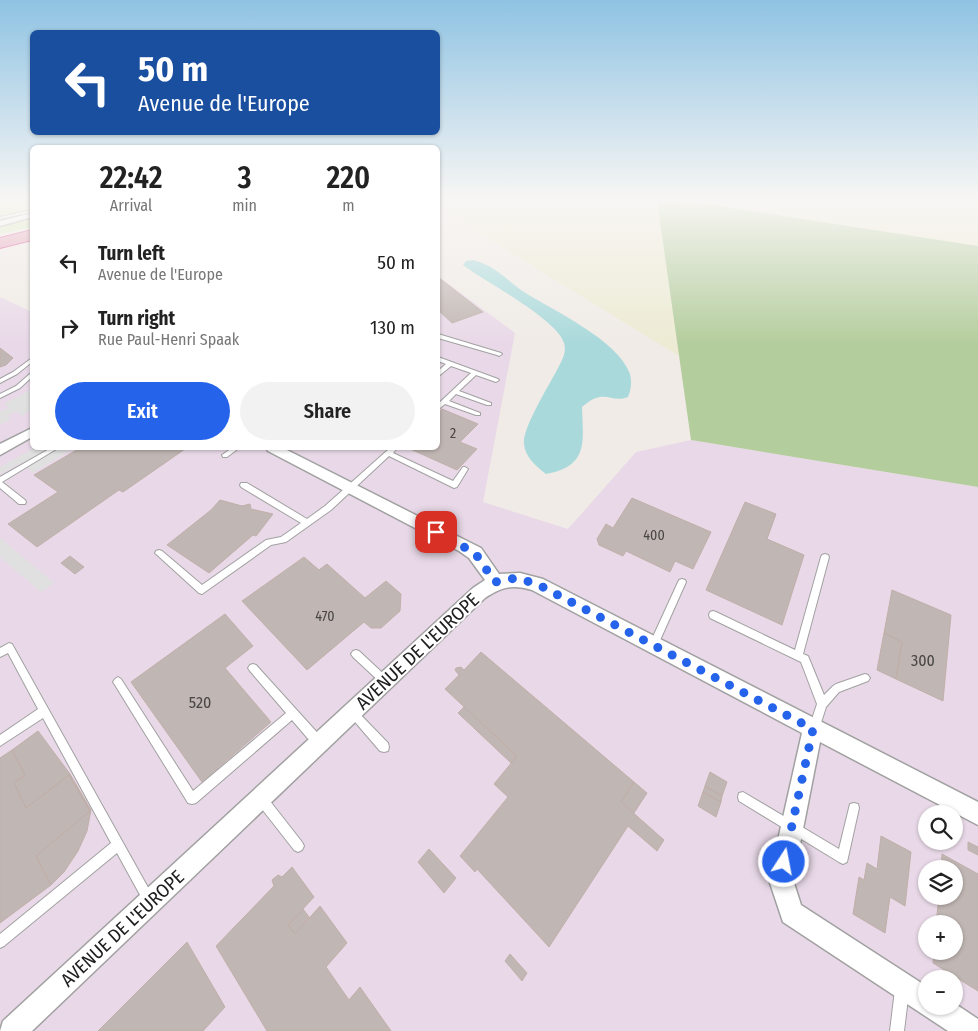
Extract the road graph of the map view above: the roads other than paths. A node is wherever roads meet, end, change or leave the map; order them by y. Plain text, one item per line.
1 (440, 337) edge
2 (499, 354) dead end
3 (440, 360) edge
4 (30, 362) edge
5 (450, 364) junction
6 (440, 372) edge
7 (475, 373) junction
8 (30, 376) edge
9 (0, 380) edge
10 (496, 380) dead end
11 (455, 391) junction
12 (0, 396) edge
13 (444, 401) junction
14 (489, 404) dead end
15 (440, 405) edge
16 (478, 414) dead end
17 (30, 433) edge
18 (0, 450) edge
19 (52, 450) edge
20 (233, 450) edge
21 (278, 450) edge
22 (392, 450) edge
23 (388, 453) junction
24 (225, 455) dead end
25 (465, 469) dead end
26 (0, 480) edge
27 (0, 484) edge
28 (244, 485) dead end
29 (350, 488) junction
30 (22, 502) dead end
31 (306, 523) junction
32 (159, 553) dead end
33 (825, 557) dead end
34 (495, 582) junction
35 (682, 582) dead end
36 (713, 615) dead end
37 (654, 644) junction
38 (0, 653) edge
39 (356, 654) dead end
40 (798, 656) junction
41 (253, 668) dead end
42 (865, 678) dead end
43 (385, 681) junction
44 (118, 682) dead end
45 (822, 704) junction
46 (44, 711) junction
47 (352, 712) junction
48 (293, 713) junction
49 (813, 729) junction
50 (0, 741) edge
51 (319, 743) junction
52 (384, 746) dead end
53 (743, 797) dead end
54 (260, 798) junction
55 (854, 808) dead end
56 (978, 814) edge
57 (792, 828) junction
58 (118, 845) junction
59 (298, 846) dead end
60 (150, 902) junction
61 (0, 942) edge
62 (902, 985) junction
63 (918, 996) edge
64 (948, 1015) edge
65 (13, 1031) edge
66 (897, 1031) edge
67 (972, 1031) edge

1 - 2 lane
3 - 5 lane
4 - 9 lane
5 - 6 lane
5 - 7 lane
7 - 10 lane
7 - 11 lane
8 - 12 lane
11 - 13 lane
11 - 14 lane
13 - 15 lane
13 - 16 lane
17 - 18 street
19 - 26 lane
20 - 24 lane
21 - 29 street
22 - 23 lane
23 - 25 lane
23 - 29 lane
27 - 30 lane
28 - 31 lane
29 - 31 lane
29 - 34 street
31 - 32 lane
33 - 40 lane
34 - 37 street, AVENUE DE L'EUROPE
34 - 43 street, AVENUE DE L'EUROPE
35 - 37 lane
36 - 40 lane
37 - 49 street, AVENUE DE L'EUROPE
38 - 46 lane
39 - 43 lane
40 - 45 lane
41 - 48 lane
42 - 45 lane
43 - 47 street, AVENUE DE L'EUROPE
44 - 48 lane
45 - 49 lane
46 - 50 lane
46 - 58 lane
47 - 51 street, AVENUE DE L'EUROPE
47 - 52 lane
48 - 51 lane
49 - 56 street, AVENUE DE L'EUROPE
49 - 57 street
51 - 54 street, AVENUE DE L'EUROPE
53 - 57 lane
54 - 59 lane
54 - 60 street, AVENUE DE L'EUROPE
55 - 57 lane
57 - 62 street
58 - 60 lane
58 - 61 lane
60 - 65 street, AVENUE DE L'EUROPE
62 - 63 street
62 - 66 lane
64 - 67 street

